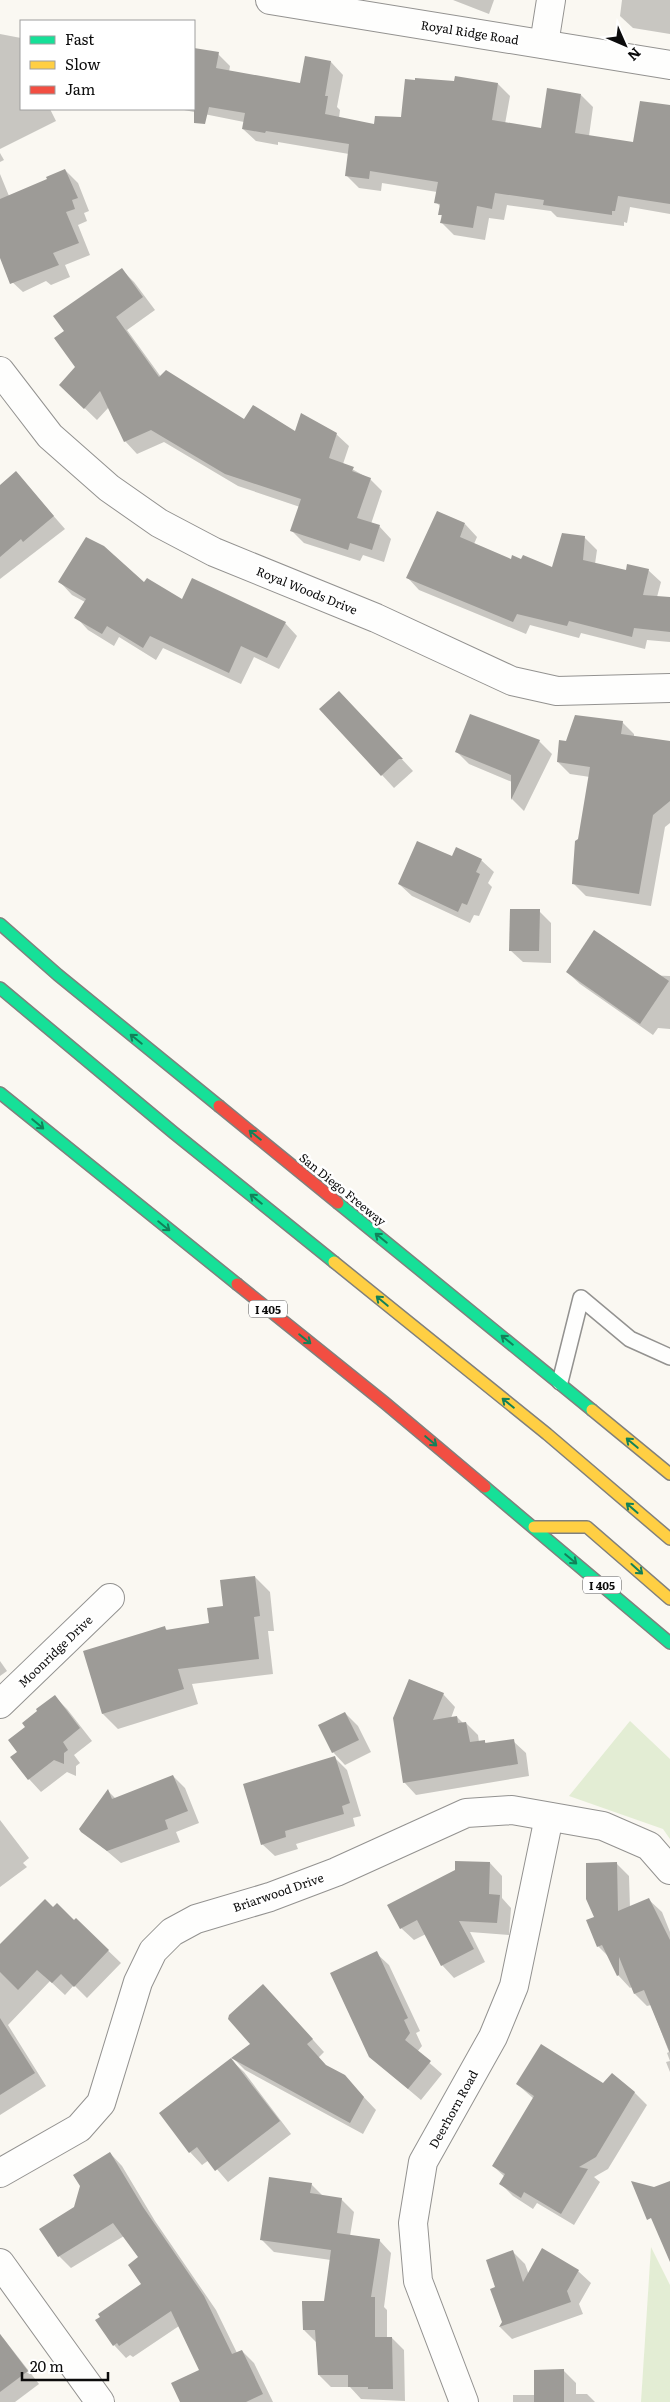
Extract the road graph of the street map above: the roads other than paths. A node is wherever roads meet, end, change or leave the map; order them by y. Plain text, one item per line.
1 (270, 0) edge
2 (552, 0) edge
3 (544, 44) junction
4 (670, 66) edge
5 (0, 371) edge
6 (670, 688) edge
7 (0, 924) edge
8 (0, 988) edge
9 (0, 1093) edge
10 (670, 1357) edge
11 (560, 1382) junction
12 (670, 1474) edge
13 (534, 1527) junction
14 (670, 1539) edge
15 (110, 1598) dead end
16 (670, 1598) edge
17 (670, 1643) edge
18 (0, 1704) edge
19 (549, 1817) junction
20 (670, 1870) edge
21 (0, 2173) edge
22 (0, 2263) edge
23 (100, 2402) edge
24 (464, 2402) edge

1 - 3 street, Royal Ridge Road
2 - 3 street
3 - 4 street, Royal Ridge Road
5 - 6 street, Royal Woods Drive
11 -> 7 highway, San Diego Freeway
14 -> 8 highway
9 -> 13 highway, I 405
10 - 11 lane
12 -> 11 highway, San Diego Freeway
13 -> 16 highway
13 -> 17 highway, I 405
15 - 18 street, Moonridge Drive
19 - 20 street, Briarwood Drive
19 - 21 street, Briarwood Drive
19 - 24 street, Deerhorn Road
22 - 23 street

